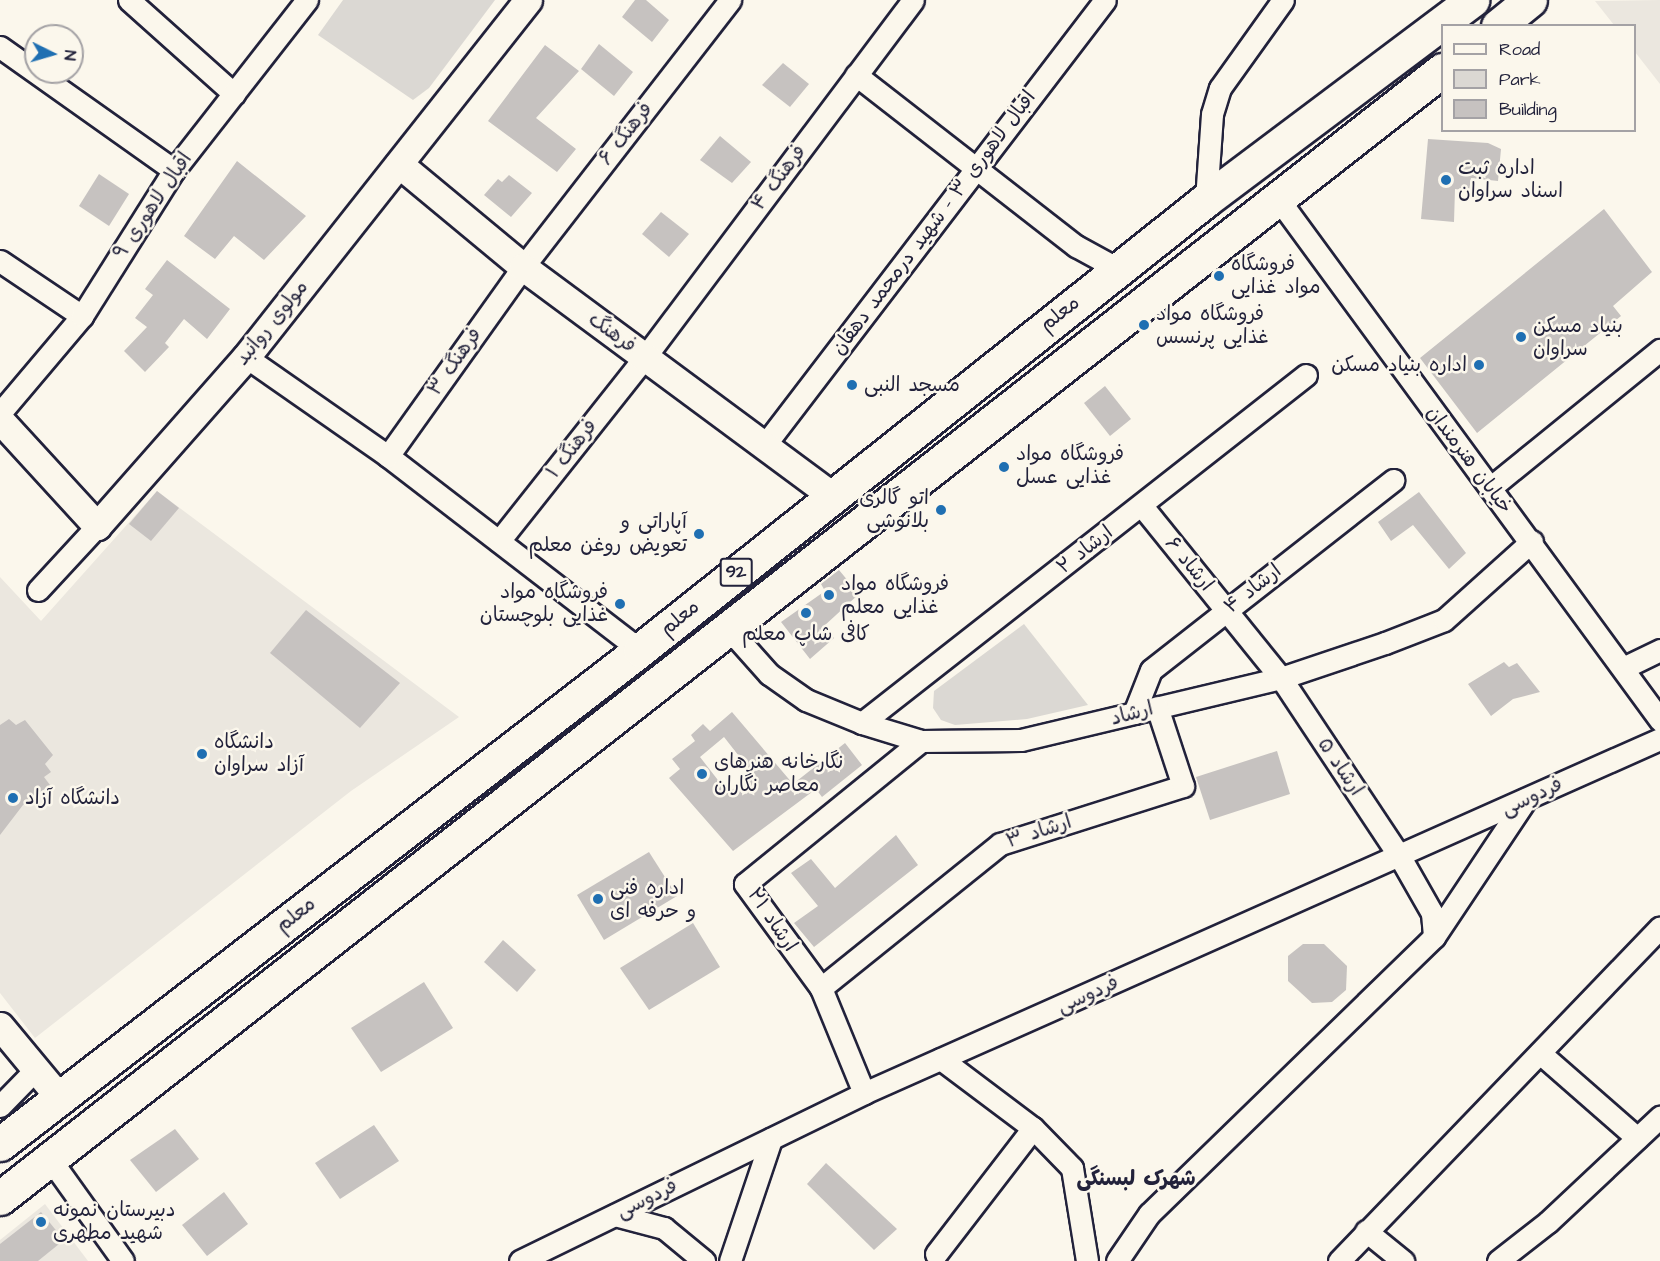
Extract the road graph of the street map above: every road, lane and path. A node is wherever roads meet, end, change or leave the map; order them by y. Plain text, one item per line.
1 (129, 0) edge
2 (528, 0) edge
3 (730, 0) edge
4 (913, 0) edge
5 (1105, 0) edge
6 (1283, 0) edge
7 (1472, 0) edge
8 (1530, 0) edge
9 (306, 1) edge
10 (1500, 24) edge
11 (0, 47) edge
12 (1441, 72) edge
13 (856, 75) junction
14 (234, 94) junction
15 (399, 164) junction
16 (977, 167) junction
17 (174, 170) junction
18 (1206, 200) junction
19 (1279, 200) junction
20 (0, 261) edge
21 (523, 267) junction
22 (1118, 269) junction
23 (82, 315) junction
24 (1660, 350) edge
25 (246, 357) junction
26 (645, 357) junction
27 (1306, 375) dead end
28 (0, 413) edge
29 (0, 420) edge
30 (764, 446) junction
31 (388, 456) junction
32 (1393, 480) dead end
33 (1490, 488) junction
34 (831, 495) junction
35 (1142, 506) junction
36 (97, 526) junction
37 (856, 528) junction
38 (500, 541) junction
39 (1532, 541) junction
40 (38, 590) dead end
41 (1227, 609) junction
42 (728, 628) junction
43 (640, 650) junction
44 (1660, 650) edge
45 (1623, 668) junction
46 (1281, 678) junction
47 (1156, 707) junction
48 (1134, 713) junction
49 (1660, 720) edge
50 (862, 723) junction
51 (1660, 739) edge
52 (921, 741) junction
53 (1526, 799) junction
54 (1400, 857) junction
55 (1660, 927) edge
56 (1434, 937) junction
57 (821, 988) junction
58 (0, 1026) edge
59 (1540, 1053) junction
60 (941, 1059) junction
61 (36, 1069) junction
62 (864, 1093) junction
63 (59, 1097) junction
64 (0, 1106) edge
65 (1660, 1117) edge
66 (1033, 1128) junction
67 (1637, 1138) junction
68 (771, 1139) junction
69 (0, 1144) edge
70 (50, 1159) junction
71 (0, 1198) edge
72 (615, 1215) junction
73 (1366, 1231) junction
74 (936, 1254) dead end
75 (123, 1261) edge
76 (520, 1261) edge
77 (704, 1261) edge
78 (730, 1261) edge
79 (1087, 1261) edge
80 (1117, 1261) edge
81 (1339, 1261) edge
82 (1403, 1261) edge
83 (1498, 1261) edge

1 - 14 street
2 - 15 street, مولوی روانبد
3 - 21 street, فرهنگ ۶
4 - 13 street, فرهنگ ۴
5 - 16 street, اقبال لاهوری ۳ - شهید درمحمد دهقان
6 - 18 street
7 - 18 main road, معلم / 92
8 - 10 main road
9 - 14 street, اقبال لاهوری ۹
11 - 17 street
12 - 19 main road, معلم / 92
13 - 16 street
13 - 26 street, فرهنگ ۴
14 - 17 street, اقبال لاهوری ۹
15 - 21 street, فرهنگ
15 - 25 street, مولوی روانبد
16 - 22 street
16 - 30 street, اقبال لاهوری ۳ - شهید درمحمد دهقان
17 - 23 street, اقبال لاهوری ۹
18 - 22 main road, معلم / 92
19 - 33 street, خیابان هنرمندان
19 - 37 main road, معلم / 92
20 - 23 street
21 - 26 street, فرهنگ
21 - 31 street, فرهنگ ۳
22 - 34 main road, معلم / 92
23 - 28 street, اقبال لاهوری ۹
24 - 33 street
25 - 31 street
25 - 36 street, مولوی روانبد
26 - 30 street, فرهنگ
26 - 38 street, فرهنگ ۱
27 - 35 street, ارشاد ۲
29 - 36 street
30 - 34 street, فرهنگ
31 - 38 street
32 - 41 street, ارشاد ۴
33 - 39 street, خیابان هنرمندان
34 - 37 main road
34 - 43 main road, معلم / 92
35 - 41 street, ارشاد ۶
35 - 50 street, ارشاد ۲
36 - 40 street
37 - 42 main road, معلم / 92
38 - 43 street
39 - 45 street, خیابان هنرمندان
39 - 46 street, ارشاد
41 - 46 street, ارشاد ۶
41 - 48 street, ارشاد ۴
42 - 50 street, ارشاد
42 - 70 main road, معلم / 92
43 - 63 main road, معلم / 92
44 - 45 street
45 - 49 street, خیابان هنرمندان
46 - 47 street, ارشاد
46 - 54 street, ارشاد ۵
47 - 48 street, ارشاد
47 - 57 street, ارشاد ۳
48 - 52 street, ارشاد
50 - 52 street, ارشاد
51 - 53 street, فردوسی
52 - 57 street, ارشاد ۲۱
53 - 54 street, فردوسی
53 - 56 street
54 - 56 street, ارشاد ۵
54 - 60 street, فردوسی
55 - 59 street
56 - 80 street
57 - 62 street, ارشاد ۲۱
58 - 61 street
59 - 67 street
59 - 73 street
60 - 62 street, فردوسی
60 - 66 street
61 - 63 street
61 - 64 street
62 - 68 street, فردوسی
63 - 69 main road, معلم / 92
65 - 67 street
66 - 74 street
66 - 79 street
67 - 83 street
68 - 72 street, فردوسی
68 - 78 street
70 - 71 main road, معلم / 92
70 - 75 street
72 - 76 street, فردوسی
72 - 77 street
73 - 81 street
73 - 82 street

